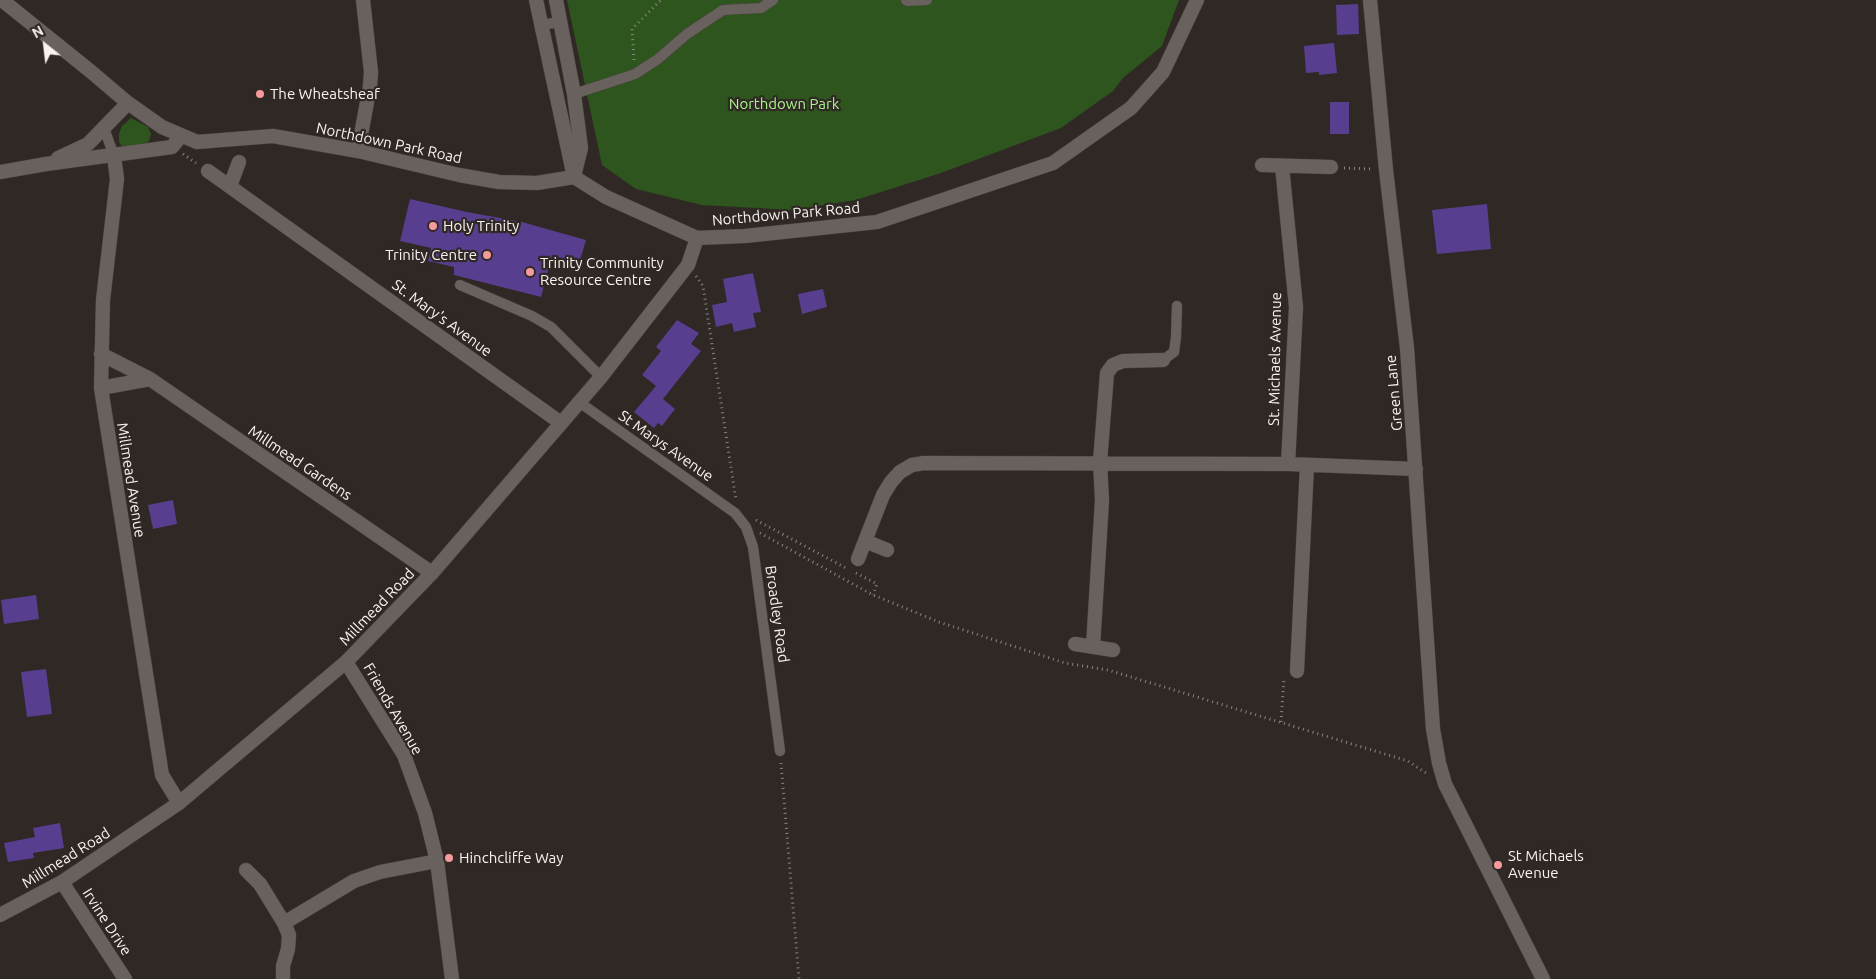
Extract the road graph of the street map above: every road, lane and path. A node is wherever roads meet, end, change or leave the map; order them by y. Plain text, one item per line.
1 (2, 0) edge
2 (363, 0) edge
3 (536, 0) edge
4 (556, 0) edge
5 (661, 0) edge
6 (772, 0) edge
7 (906, 0) edge
8 (927, 0) edge
9 (1197, 0) edge
10 (1370, 0) edge
11 (560, 22) junction
12 (541, 25) junction
13 (635, 74) junction
14 (574, 94) junction
15 (128, 103) junction
16 (104, 128) junction
17 (181, 136) junction
18 (172, 147) junction
19 (358, 150) junction
20 (114, 156) junction
21 (239, 162) dead end
22 (46, 164) junction
23 (1262, 165) dead end
24 (1282, 166) junction
25 (1331, 167) joint
26 (1386, 170) junction
27 (208, 171) joint
28 (0, 172) edge
29 (574, 177) junction
30 (230, 186) junction
31 (697, 238) junction
32 (688, 265) junction
33 (460, 285) dead end
34 (1177, 306) dead end
35 (102, 354) junction
36 (1163, 360) joint
37 (601, 377) junction
38 (150, 379) junction
39 (101, 388) junction
40 (579, 402) junction
41 (561, 423) junction
42 (1100, 462) junction
43 (1288, 464) junction
44 (1307, 466) junction
45 (1416, 470) junction
46 (735, 513) junction
47 (865, 541) junction
48 (887, 550) dead end
49 (858, 559) dead end
50 (432, 572) junction
51 (873, 595) dead end
52 (1075, 644) dead end
53 (1094, 647) junction
54 (1113, 650) dead end
55 (346, 662) junction
56 (1297, 671) joint
57 (1280, 722) dead end
58 (780, 751) joint
59 (179, 803) junction
60 (437, 860) junction
61 (246, 870) dead end
62 (62, 882) junction
63 (0, 915) edge
64 (284, 923) junction
65 (125, 979) edge
66 (283, 979) edge
67 (452, 979) edge
68 (799, 979) edge
69 (1543, 979) edge

1 - 15 street, Northdown Park Road
2 - 19 street
3 - 12 street
4 - 11 street
5 - 13 path
6 - 13 lane
7 - 8 lane
9 - 31 street, Northdown Park Road
10 - 26 street, Green Lane
11 - 12 lane
11 - 14 street
12 - 29 street
13 - 14 lane
14 - 29 street
15 - 16 street
15 - 17 street, Northdown Park Road
16 - 20 lane
16 - 22 street
17 - 18 street
17 - 19 street, Northdown Park Road
18 - 20 street
18 - 27 path
19 - 29 street, Northdown Park Road
20 - 22 street
20 - 35 street, Millmead Avenue
21 - 30 street
22 - 28 street
23 - 24 street
24 - 25 street
24 - 43 street, St. Michaels Avenue
25 - 26 path
26 - 45 street, Green Lane
27 - 30 street, St. Mary's Avenue
29 - 31 street, Northdown Park Road
30 - 41 street, St. Mary's Avenue
31 - 32 street, Millmead Road
32 - 37 street, Millmead Road
32 - 46 path
33 - 37 lane
34 - 36 lane
35 - 38 street, Millmead Gardens
35 - 39 street, Millmead Avenue
36 - 42 street
37 - 40 street, Millmead Road
38 - 39 street
38 - 50 street, Millmead Gardens
39 - 59 street, Millmead Avenue
40 - 41 street, Millmead Road
40 - 46 lane, St Marys Avenue
41 - 50 street, Millmead Road
42 - 43 street
42 - 47 street
42 - 53 street
43 - 44 street
44 - 45 street
44 - 56 street
45 - 69 street, Green Lane
46 - 51 path
46 - 58 lane, Broadley Road
47 - 48 street
47 - 49 street
50 - 55 street, Millmead Road
52 - 53 street
53 - 54 street
55 - 59 street, Millmead Road
55 - 60 street, Friends Avenue
56 - 57 path
58 - 68 path
59 - 62 street, Millmead Road
60 - 64 street
60 - 67 street, Friends Avenue
61 - 64 street
62 - 63 street, Millmead Road
62 - 65 street, Irvine Drive
64 - 66 street

